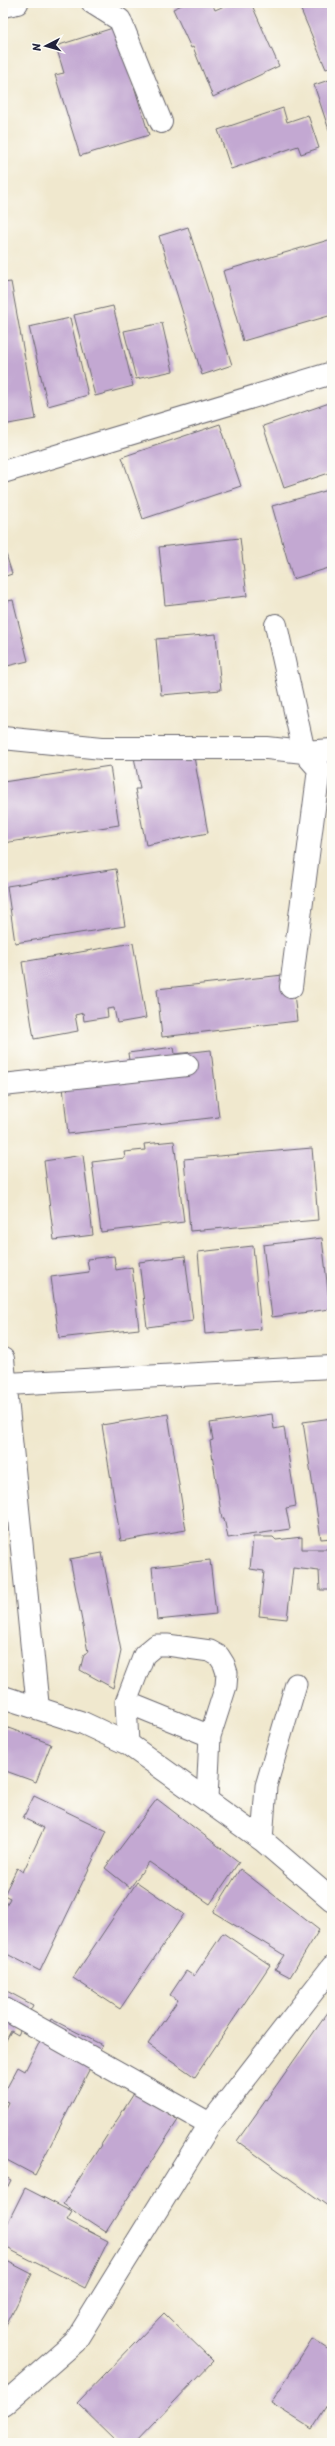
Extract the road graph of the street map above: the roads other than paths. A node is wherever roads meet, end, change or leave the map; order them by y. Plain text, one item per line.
1 (17, 3) edge
2 (93, 3) edge
3 (3, 6) edge
4 (161, 122) dead end
5 (332, 373) edge
6 (3, 472) edge
7 (276, 625) dead end
8 (3, 738) edge
9 (332, 750) edge
10 (304, 752) junction
11 (291, 988) dead end
12 (187, 1065) dead end
13 (3, 1085) edge
14 (3, 1359) edge
15 (332, 1367) edge
16 (7, 1384) junction
17 (296, 1684) dead end
18 (3, 1697) edge
19 (126, 1702) junction
20 (38, 1708) junction
21 (210, 1736) junction
22 (128, 1744) junction
23 (207, 1799) junction
24 (262, 1840) junction
25 (332, 1900) edge
26 (332, 1967) edge
27 (3, 2008) edge
28 (210, 2124) junction
29 (3, 2405) edge

1 - 3 street
2 - 4 street
5 - 6 street
7 - 10 street
8 - 10 street
9 - 10 street
10 - 11 street
12 - 13 street
14 - 16 street
15 - 16 street
16 - 20 street
17 - 24 lane
18 - 20 street
19 - 21 lane
19 - 21 lane
19 - 22 lane
20 - 22 street
21 - 23 lane
22 - 23 street
23 - 24 street
24 - 25 street
26 - 28 street
27 - 28 street
28 - 29 street

